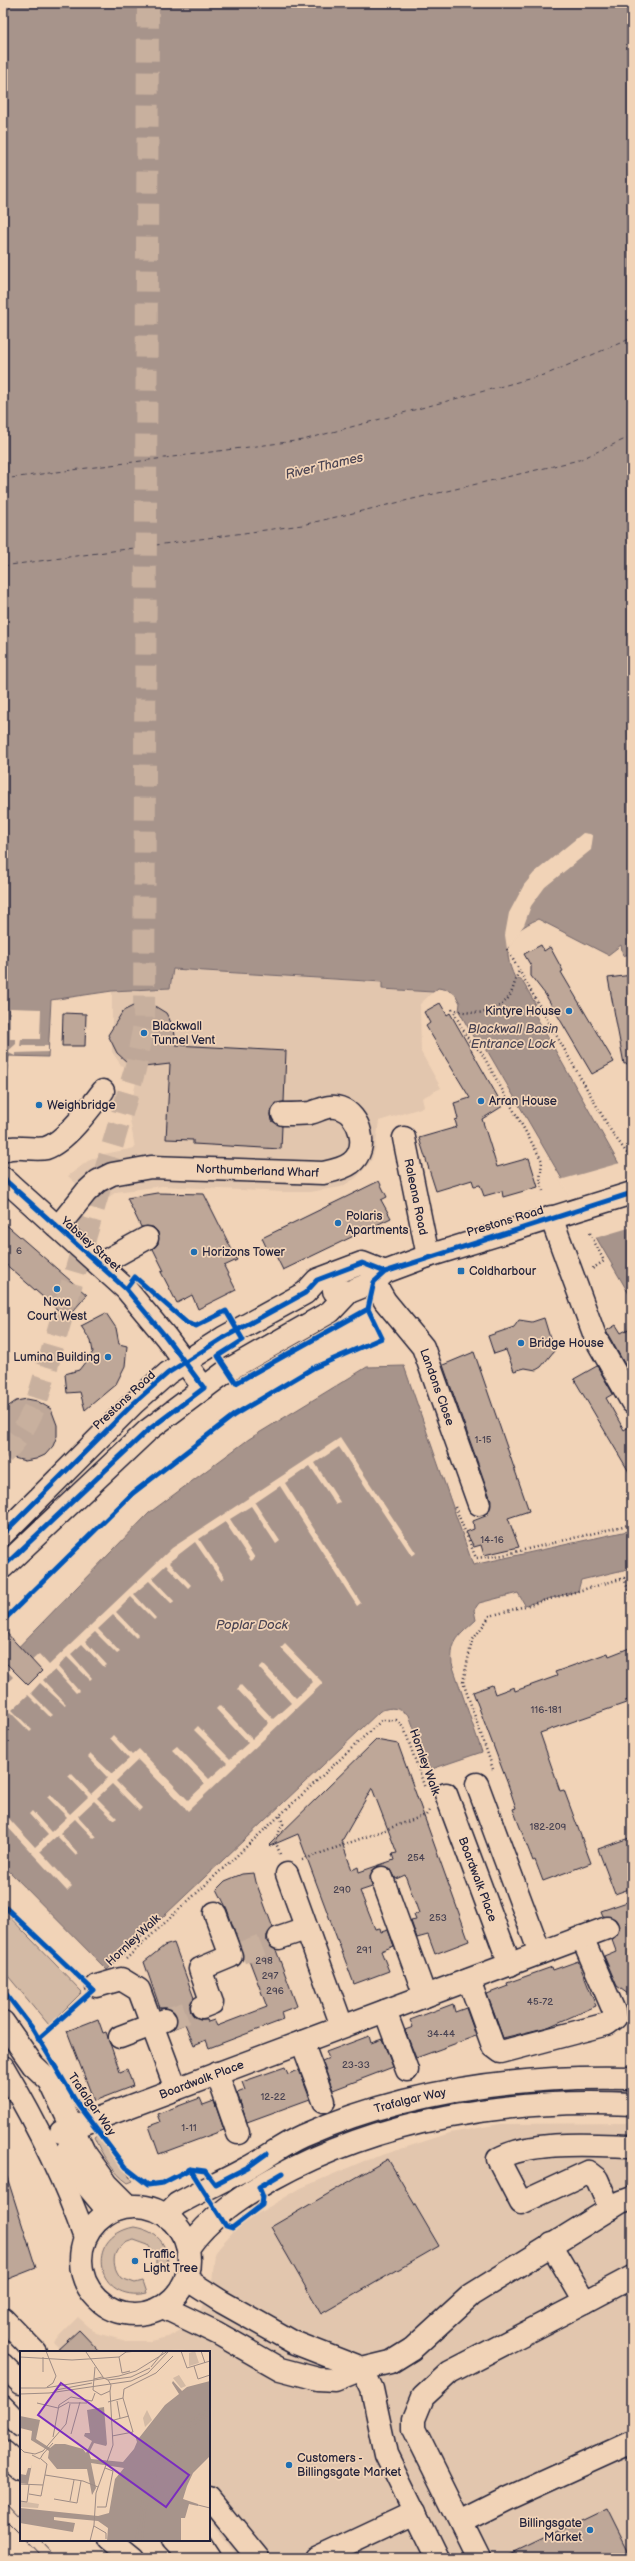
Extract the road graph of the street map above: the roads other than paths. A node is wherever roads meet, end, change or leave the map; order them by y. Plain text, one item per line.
1 (103, 1091) dead end
2 (283, 1114) dead end
3 (404, 1138) dead end
4 (3, 1151) edge
5 (3, 1178) edge
6 (632, 1193) edge
7 (551, 1217) junction
8 (58, 1227) junction
9 (147, 1238) dead end
10 (428, 1256) junction
11 (100, 1264) junction
12 (380, 1277) junction
13 (348, 1292) junction
14 (305, 1293) junction
15 (185, 1362) junction
16 (204, 1388) junction
17 (632, 1402) edge
18 (479, 1504) dead end
19 (3, 1534) edge
20 (3, 1567) edge
21 (478, 1787) road end
22 (438, 1799) road end
23 (286, 1870) road end
24 (382, 1878) dead end
25 (215, 1913) dead end
26 (607, 1928) dead end
27 (306, 1929) junction
28 (582, 1937) junction
29 (279, 1938) tunnel mouth
30 (540, 1953) junction
31 (510, 1965) junction
32 (469, 1980) junction
33 (97, 1986) dead end
34 (425, 1996) junction
35 (202, 2007) tunnel mouth
36 (384, 2011) junction
37 (3, 2022) edge
38 (159, 2022) junction
39 (342, 2026) junction
40 (120, 2037) dead end
41 (302, 2042) junction
42 (3, 2067) edge
43 (407, 2070) dead end
44 (217, 2074) junction
45 (632, 2078) edge
46 (176, 2089) junction
47 (324, 2101) dead end
48 (632, 2104) edge
49 (67, 2130) junction
50 (238, 2133) dead end
51 (632, 2146) edge
52 (632, 2198) edge
53 (129, 2206) junction
54 (610, 2209) junction
55 (109, 2212) junction
56 (166, 2215) junction
57 (85, 2238) junction
58 (551, 2244) junction
59 (188, 2248) junction
60 (632, 2277) edge
61 (186, 2279) junction
62 (585, 2302) junction
63 (163, 2307) junction
64 (3, 2319) edge
65 (34, 2351) edge
66 (3, 2364) edge
67 (362, 2369) junction
68 (20, 2382) edge
69 (3, 2408) edge
70 (20, 2425) edge
71 (632, 2442) edge
72 (3, 2452) edge
73 (20, 2467) edge
74 (210, 2499) edge
75 (415, 2512) junction
76 (461, 2522) junction
77 (111, 2541) edge
78 (129, 2541) edge
79 (175, 2541) edge
80 (199, 2541) edge
81 (132, 2558) edge
82 (145, 2558) edge
83 (191, 2558) edge
84 (210, 2558) edge
85 (258, 2558) edge
86 (317, 2558) edge
87 (437, 2558) edge
88 (478, 2558) edge

1 - 4 main road
2 - 8 main road, Northumberland Wharf
3 - 10 main road, Raleana Road
5 - 8 main road, Yabsley Street
6 - 7 main road, Prestons Road
7 - 10 main road, Prestons Road
7 - 17 main road
8 - 11 main road, Yabsley Street
9 - 11 main road
10 - 12 main road, Prestons Road
11 - 15 main road, Yabsley Street
12 - 13 main road, Prestons Road
12 - 14 main road, Prestons Road
12 - 18 main road, Landons Close
13 - 14 main road, Prestons Road
13 - 16 main road, Prestons Road
14 - 15 main road, Prestons Road
15 - 16 main road, Yabsley Street
15 - 19 main road, Prestons Road
16 - 20 main road, Prestons Road
21 - 30 main road
22 - 31 main road, Boardwalk Place
23 - 27 main road
24 - 34 main road
25 - 35 main road
26 - 28 main road, Boardwalk Place
27 - 29 main road
27 - 39 main road
28 - 30 main road, Boardwalk Place
28 - 32 main road
30 - 31 main road, Boardwalk Place
31 - 32 main road, Boardwalk Place
32 - 34 main road, Boardwalk Place
33 - 38 main road
34 - 36 main road, Boardwalk Place
36 - 39 main road, Boardwalk Place
36 - 43 main road
37 - 49 main road, Trafalgar Way
38 - 40 main road
38 - 46 main road
39 - 41 main road, Boardwalk Place
41 - 44 main road, Boardwalk Place
41 - 47 main road
42 - 57 main road
44 - 46 main road, Boardwalk Place
44 - 50 main road
45 - 56 main road, Trafalgar Way
46 - 49 main road, Boardwalk Place
48 - 59 main road, Trafalgar Way
49 - 53 main road, Trafalgar Way
49 - 55 main road, Trafalgar Way
51 - 54 main road
52 - 54 main road
53 - 55 main road
53 - 56 main road
54 - 58 main road
55 - 57 main road
56 - 59 main road
57 - 63 main road
58 - 62 main road
58 - 67 main road
59 - 61 main road
60 - 62 main road
61 - 63 main road
61 - 67 main road
62 - 76 main road
63 - 67 main road
64 - 65 main road
66 - 68 main road
67 - 75 main road
69 - 70 main road
71 - 76 main road
72 - 73 main road
74 - 85 main road
75 - 86 main road
75 - 87 main road
76 - 88 main road
77 - 81 main road
78 - 82 main road
79 - 83 main road
80 - 84 main road

